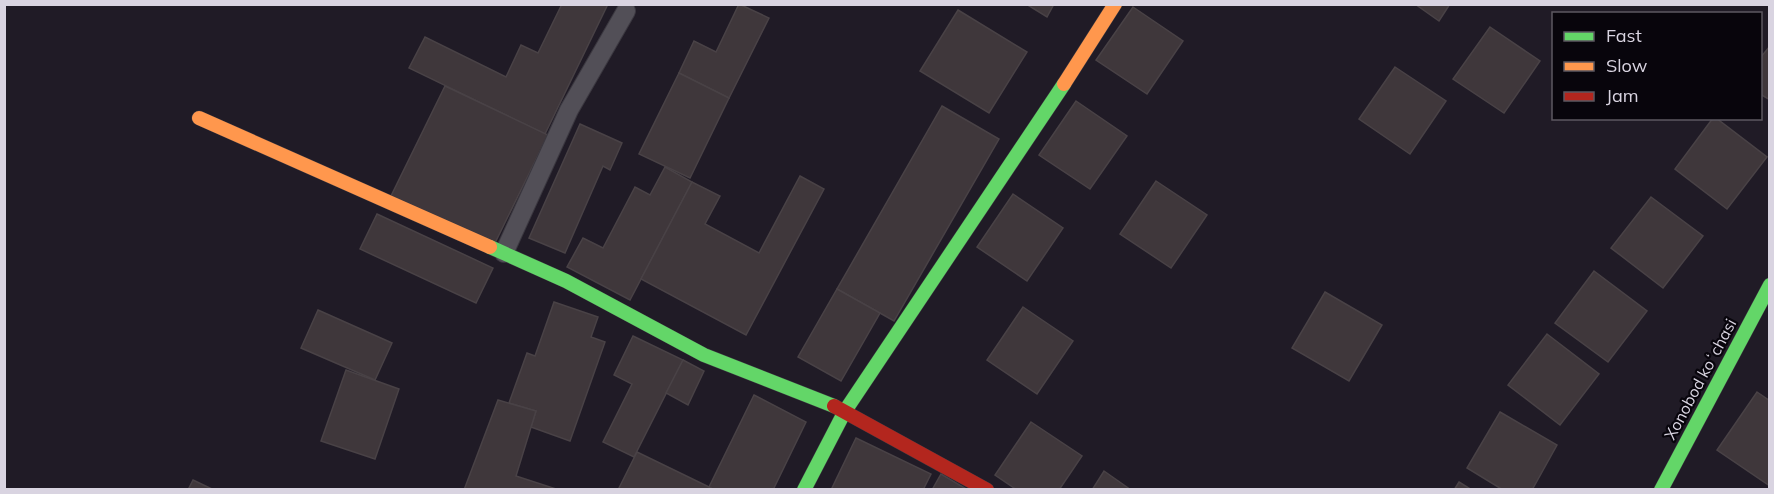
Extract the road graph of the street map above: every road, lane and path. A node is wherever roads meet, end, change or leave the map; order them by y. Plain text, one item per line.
1 (1115, 4) edge
2 (626, 11) dead end
3 (199, 118) dead end
4 (504, 253) junction
5 (1770, 285) edge
6 (845, 411) junction
7 (804, 489) edge
8 (987, 489) edge
9 (1661, 489) edge

1 - 6 street
2 - 4 lane
3 - 4 street
4 - 6 street
5 - 9 street, Xonobod koʻchasi
6 - 7 street
6 - 8 street

